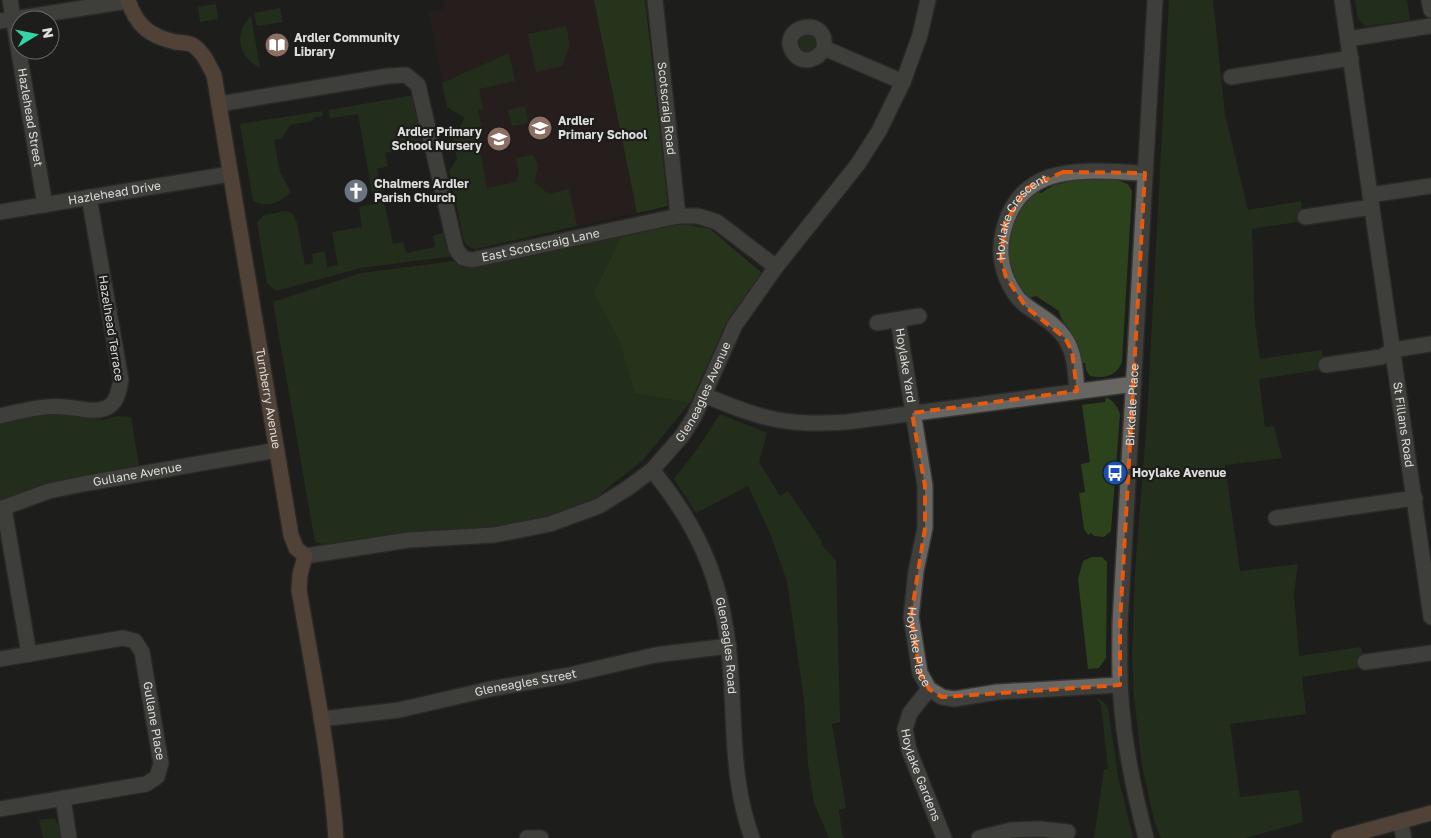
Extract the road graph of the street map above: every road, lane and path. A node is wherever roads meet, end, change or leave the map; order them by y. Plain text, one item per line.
1 (10, 0) edge
2 (128, 0) edge
3 (654, 0) edge
4 (928, 0) edge
5 (1155, 0) edge
6 (1342, 0) edge
7 (1430, 0) edge
8 (1431, 10) edge
9 (7, 20) edge
10 (1431, 26) edge
11 (1348, 39) junction
12 (824, 48) dead end
13 (1351, 58) junction
14 (1231, 77) dead end
15 (903, 82) junction
16 (219, 104) junction
17 (1145, 173) junction
18 (230, 174) junction
19 (1431, 186) edge
20 (89, 197) junction
21 (1371, 201) junction
22 (45, 205) junction
23 (0, 212) edge
24 (678, 216) junction
25 (1305, 217) dead end
26 (776, 267) junction
27 (919, 316) dead end
28 (898, 320) junction
29 (877, 323) dead end
30 (1431, 344) edge
31 (1393, 350) junction
32 (1326, 365) dead end
33 (1134, 384) junction
34 (1077, 391) junction
35 (704, 395) junction
36 (912, 413) junction
37 (0, 416) edge
38 (277, 450) junction
39 (652, 470) junction
40 (1415, 498) junction
41 (2, 509) edge
42 (1276, 518) dead end
43 (305, 556) junction
44 (1428, 569) edge
45 (1431, 618) edge
46 (729, 646) junction
47 (1431, 653) edge
48 (29, 654) junction
49 (0, 659) edge
50 (1366, 662) dead end
51 (1120, 685) junction
52 (929, 689) junction
53 (321, 719) junction
54 (63, 798) junction
55 (0, 808) edge
56 (1431, 813) edge
57 (1400, 821) junction
58 (1068, 832) dead end
59 (69, 838) edge
60 (336, 838) edge
61 (527, 838) edge
62 (541, 838) edge
63 (752, 838) edge
64 (944, 838) edge
65 (979, 838) edge
66 (1146, 838) edge
67 (1339, 838) edge
68 (1404, 838) edge

1 - 9 street, Hazlehead Street
2 - 9 street
2 - 16 street, Turnberry Avenue
3 - 24 street, Scotscraig Road
4 - 15 street, Gleneagles Avenue
5 - 17 street, Birkdale Place
6 - 11 street, St Fillans Road
7 - 8 street
9 - 22 street, Hazlehead Street
10 - 11 street
11 - 13 street, St Fillans Road
12 - 15 street
13 - 14 street
13 - 21 street, St Fillans Road
15 - 26 street, Gleneagles Avenue
16 - 18 street, Turnberry Avenue
16 - 24 street, East Scotscraig Lane
17 - 33 street, Birkdale Place
17 - 34 street, Hoylake Crescent
18 - 20 street, Hazlehead Drive
18 - 38 street, Turnberry Avenue
19 - 21 street
20 - 22 street, Hazlehead Drive
20 - 37 street, Hazelhead Terrace
21 - 25 street
21 - 31 street, St Fillans Road
22 - 23 street, Hazlehead Drive
24 - 26 street, East Scotscraig Lane
26 - 35 street, Gleneagles Avenue
27 - 28 street, Hoylake Yard
28 - 29 street, Hoylake Yard
28 - 36 street, Hoylake Yard
30 - 31 street
31 - 32 street
31 - 40 street, St Fillans Road
33 - 34 street
33 - 51 street, Birkdale Place
34 - 36 street
35 - 36 street
35 - 39 street, Gleneagles Avenue
36 - 52 street, Hoylake Place
38 - 41 street, Gullane Avenue
38 - 43 street, Turnberry Avenue
39 - 43 street, Gleneagles Avenue
39 - 46 street, Gleneagles Road
40 - 42 street
40 - 44 street, St Fillans Road
41 - 48 street
43 - 53 street
44 - 45 street, St Fillans Road
46 - 53 street, Gleneagles Street
46 - 63 street, Gleneagles Road
47 - 50 street
48 - 49 street, Gullane Place
48 - 54 street, Gullane Place
51 - 52 street, Hoylake Place
51 - 66 street, Birkdale Place
52 - 64 street, Hoylake Gardens
53 - 60 street
54 - 55 street, Gullane Place
54 - 59 street
56 - 57 street
57 - 67 street
57 - 68 street
58 - 65 street
61 - 62 street

